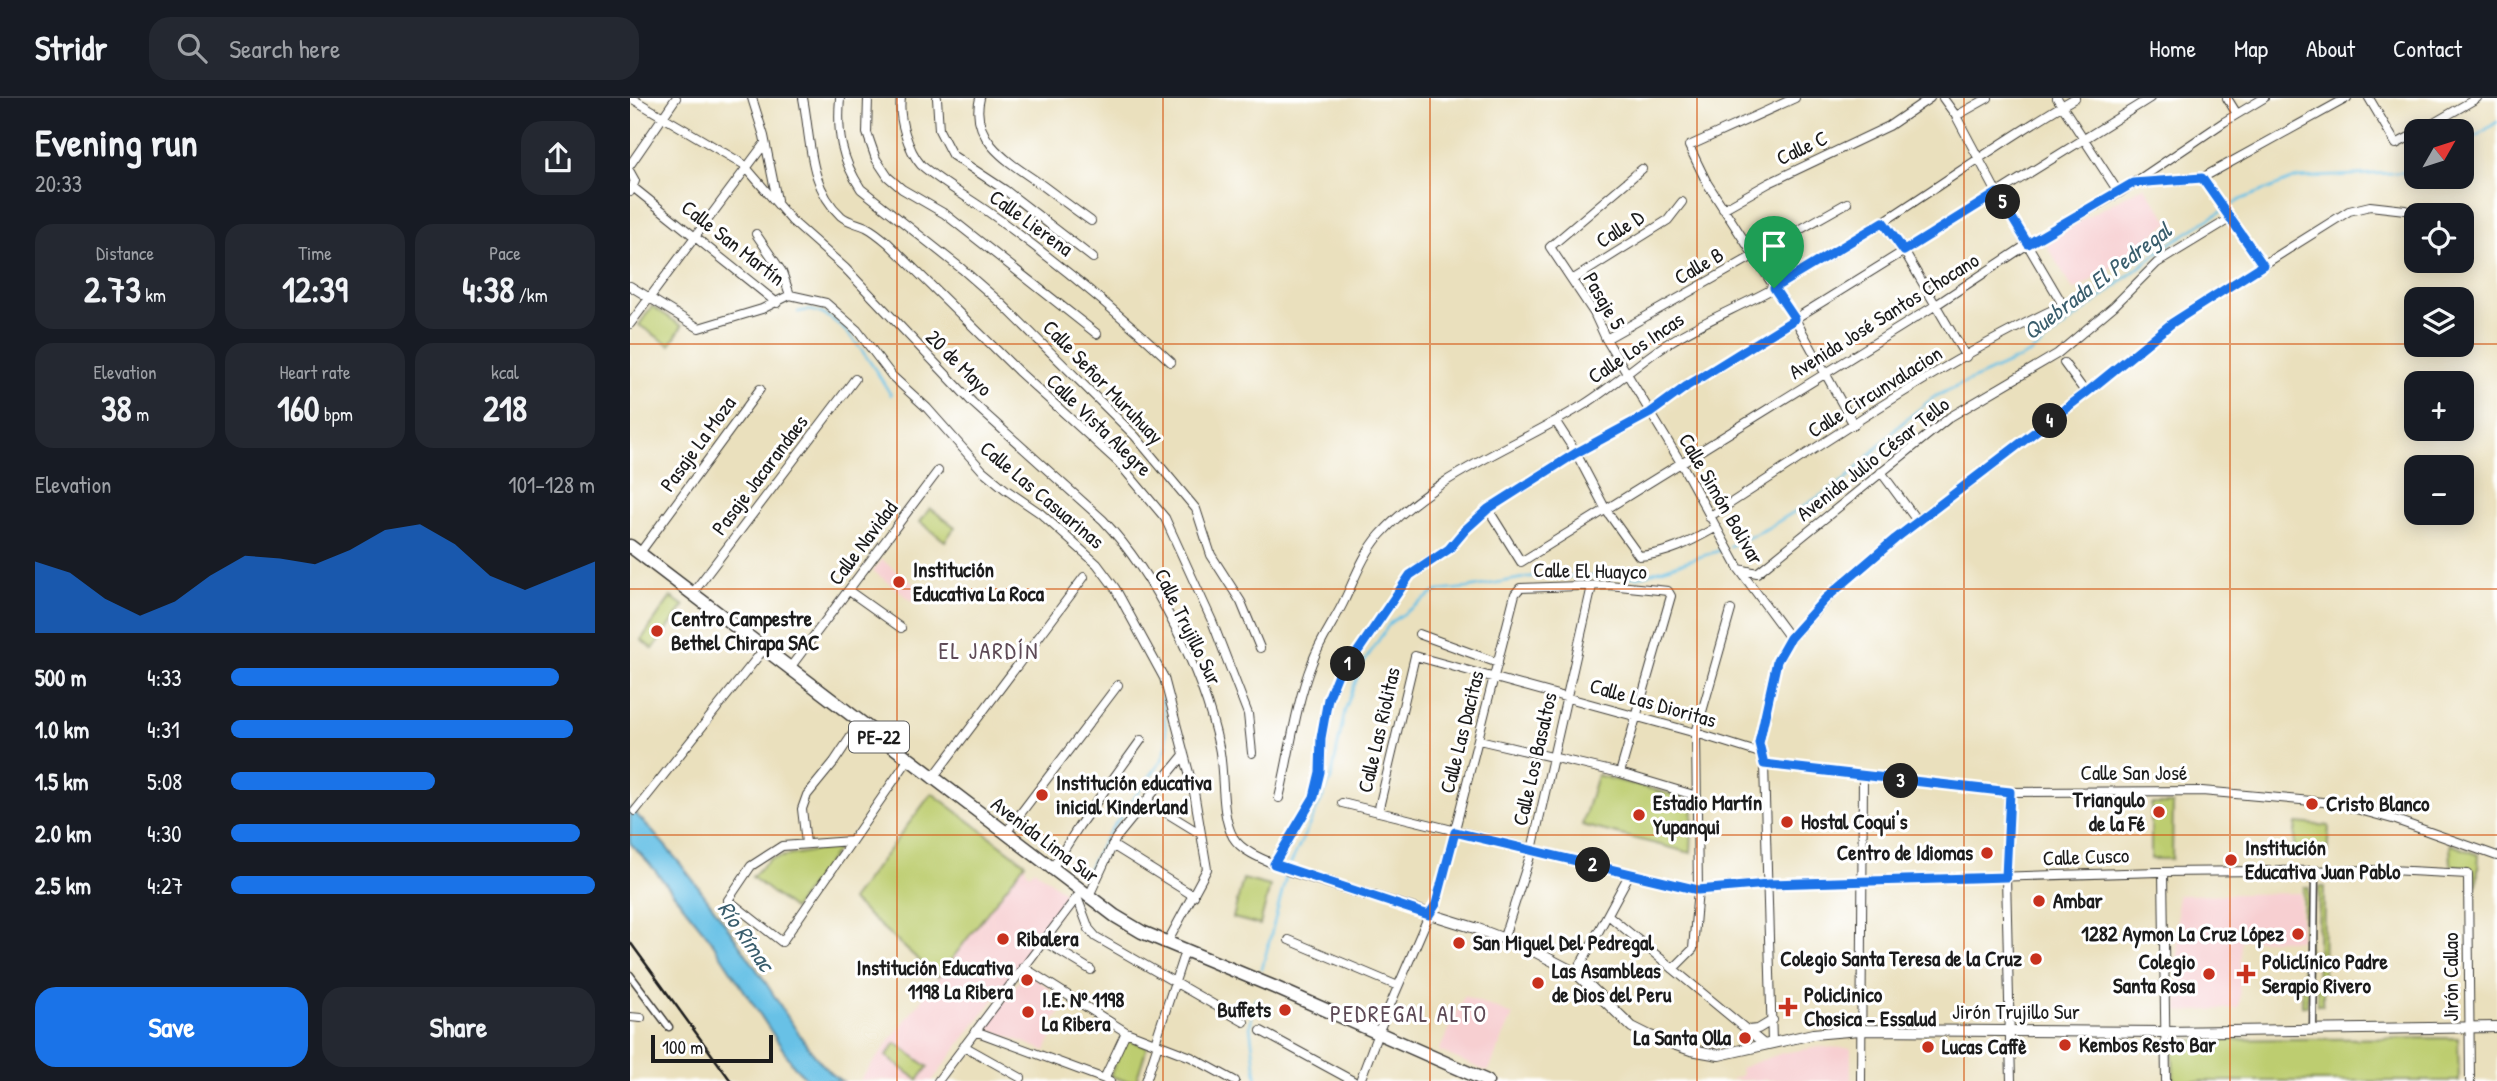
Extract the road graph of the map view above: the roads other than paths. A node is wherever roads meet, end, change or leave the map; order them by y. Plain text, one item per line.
1 (631, 98) edge
2 (676, 98) edge
3 (752, 98) edge
4 (803, 98) edge
5 (840, 98) edge
6 (868, 98) edge
7 (901, 98) edge
8 (937, 98) edge
9 (980, 98) edge
10 (1795, 98) edge
11 (1930, 98) edge
12 (1943, 98) edge
13 (1989, 98) edge
14 (2075, 98) edge
15 (2150, 98) edge
16 (2227, 98) edge
17 (2264, 98) edge
18 (2347, 98) edge
19 (2369, 98) edge
20 (2477, 98) edge
21 (2060, 102) edge
22 (2237, 114) junction
23 (663, 117) junction
24 (1956, 117) junction
25 (2441, 119) edge
26 (2083, 140) junction
27 (2404, 140) edge
28 (765, 143) junction
29 (1979, 158) junction
30 (630, 165) edge
31 (747, 168) junction
32 (1642, 169) dead end
33 (630, 172) edge
34 (2202, 178) junction
35 (2133, 183) junction
36 (632, 190) edge
37 (1997, 193) junction
38 (2119, 193) junction
39 (1682, 202) dead end
40 (1847, 203) dead end
41 (779, 206) junction
42 (1723, 209) junction
43 (2404, 211) edge
44 (2231, 218) junction
45 (1091, 221) dead end
46 (1883, 222) junction
47 (756, 234) dead end
48 (695, 236) junction
49 (2028, 244) junction
50 (1904, 251) junction
51 (1754, 255) junction
52 (1093, 258) dead end
53 (2263, 265) junction
54 (1572, 280) junction
55 (630, 286) edge
56 (1774, 288) junction
57 (790, 295) junction
58 (650, 298) junction
59 (818, 300) joint
60 (777, 303) junction
61 (1936, 305) junction
62 (1795, 319) junction
63 (630, 324) edge
64 (1097, 334) dead end
65 (1606, 339) junction
66 (1966, 357) junction
67 (1171, 362) dead end
68 (2064, 363) dead end
69 (1627, 373) junction
70 (1826, 373) junction
71 (855, 379) dead end
72 (760, 389) dead end
73 (2086, 393) junction
74 (1650, 413) junction
75 (1556, 422) junction
76 (1854, 425) junction
77 (1576, 453) junction
78 (1681, 463) junction
79 (938, 471) dead end
80 (1881, 472) junction
81 (1488, 509) junction
82 (1606, 510) junction
83 (1709, 517) junction
84 (1918, 522) junction
85 (1715, 528) junction
86 (1120, 538) joint
87 (635, 550) edge
88 (1739, 569) junction
89 (1084, 577) dead end
90 (1592, 586) junction
91 (849, 591) junction
92 (692, 594) junction
93 (1515, 594) joint
94 (1731, 610) dead end
95 (901, 628) dead end
96 (1419, 634) dead end
97 (1790, 638) junction
98 (1260, 648) dead end
99 (764, 649) junction
100 (1415, 656) joint
101 (1497, 663) junction
102 (789, 669) junction
103 (1494, 678) junction
104 (1118, 685) dead end
105 (1567, 698) junction
106 (1637, 717) junction
107 (860, 723) junction
108 (1696, 733) junction
109 (1141, 740) dead end
110 (1479, 740) junction
111 (1252, 752) dead end
112 (1760, 753) junction
113 (1552, 756) junction
114 (1183, 757) junction
115 (908, 760) junction
116 (1764, 764) junction
117 (1620, 774) junction
118 (1863, 776) junction
119 (932, 779) junction
120 (2010, 792) junction
121 (1697, 796) junction
122 (1279, 798) dead end
123 (1147, 801) junction
124 (1342, 803) dead end
125 (635, 811) dead end
126 (1378, 812) junction
127 (1455, 832) junction
128 (1005, 834) junction
129 (1201, 834) junction
130 (851, 841) junction
131 (806, 844) junction
132 (1112, 845) junction
133 (1532, 850) junction
134 (2497, 856) edge
135 (1274, 864) junction
136 (1051, 870) junction
137 (1288, 870) joint
138 (2315, 871) junction
139 (2163, 872) junction
140 (1630, 873) junction
141 (2468, 873) joint
142 (2006, 877) junction
143 (1863, 883) junction
144 (1768, 884) junction
145 (1698, 890) junction
146 (1194, 896) junction
147 (1082, 897) junction
148 (1429, 915) junction
149 (1608, 915) junction
150 (1504, 937) junction
151 (1289, 940) dead end
152 (1043, 941) junction
153 (1167, 943) junction
154 (1185, 951) junction
155 (1023, 967) junction
156 (1674, 969) junction
157 (1091, 970) dead end
158 (1576, 973) junction
159 (630, 975) edge
160 (1176, 984) junction
161 (1398, 986) junction
162 (630, 1017) edge
163 (640, 1018) dead end
164 (1773, 1020) junction
165 (1244, 1023) dead end
166 (668, 1027) dead end
167 (2469, 1027) junction
168 (2497, 1027) edge
169 (1748, 1030) junction
170 (1860, 1030) junction
171 (2313, 1030) junction
172 (975, 1031) junction
173 (1261, 1031) dead end
174 (1126, 1032) junction
175 (2011, 1032) junction
176 (2165, 1032) junction
177 (1378, 1033) junction
178 (1157, 1043) junction
179 (1768, 1043) junction
180 (964, 1046) junction
181 (1021, 1078) dead end
182 (1107, 1080) edge
183 (1228, 1080) edge
184 (938, 1081) edge
185 (1146, 1081) edge
186 (1353, 1081) edge
187 (1360, 1081) edge
188 (1486, 1081) edge
189 (1861, 1081) edge
190 (2011, 1081) edge
191 (2166, 1081) edge
192 (2470, 1081) edge

1 - 23 street, 20 de Mayo
2 - 23 street
3 - 28 street
4 - 111 street, Calle Vista Alegre
5 - 98 street, Calle Señor Muruhuay
6 - 64 street
7 - 67 street, Calle Lierena
8 - 52 street
9 - 45 street
10 - 42 street
11 - 42 street, Calle C
12 - 24 street
13 - 24 street
14 - 21 street, Calle Los Incas
15 - 26 street
16 - 22 street
17 - 22 street, Avenida José Santos Chocano
18 - 34 street
19 - 27 street
20 - 25 street
21 - 26 street
21 - 29 street, Calle Los Incas
22 - 35 street, Avenida José Santos Chocano
23 - 30 street
23 - 31 street, 20 de Mayo
24 - 29 street
26 - 37 street
26 - 38 street
28 - 31 street
28 - 41 street
29 - 37 street
29 - 46 street, Calle Los Incas
31 - 41 street, 20 de Mayo
31 - 48 street
32 - 54 street, Pasaje 5
33 - 36 street
34 - 35 street
34 - 44 street
35 - 38 street, Avenida José Santos Chocano
36 - 48 street, Calle San Martín
37 - 49 street
37 - 50 street
38 - 49 street, Avenida José Santos Chocano
39 - 54 street, Calle D
40 - 51 street, Calle B
41 - 86 street, 20 de Mayo
42 - 51 street
43 - 53 street
44 - 53 street
44 - 80 street, Avenida Julio César Tello
46 - 50 street
46 - 56 street, Calle Los Incas
47 - 57 street
48 - 58 street
48 - 60 street, Calle San Martín
49 - 61 street, Avenida José Santos Chocano
49 - 66 street, Calle Circunvalacion
50 - 61 street
50 - 62 street
51 - 56 street
51 - 65 street, Calle B
53 - 73 street
54 - 65 street, Pasaje 5
55 - 58 street
56 - 62 street
56 - 69 street, Calle Los Incas
57 - 59 street, Calle San Martín
57 - 60 street, Calle San Martín
58 - 60 street
58 - 63 street
59 - 114 street, Calle Las Casuarinas
61 - 66 street
61 - 70 street, Avenida José Santos Chocano
62 - 70 street
62 - 74 street
65 - 69 street, Pasaje 5
66 - 76 street, Calle Circunvalacion
68 - 73 street
69 - 74 street, Calle Simón Bolivar
69 - 75 street, Calle Los Incas
70 - 76 street
70 - 78 street, Avenida José Santos Chocano
71 - 92 street, Pasaje Jacarandaes
72 - 87 street, Pasaje La Moza
73 - 84 street
74 - 77 street
74 - 78 street, Calle Simón Bolivar
75 - 77 street
75 - 122 street, Calle Los Incas
76 - 83 street, Calle Circunvalacion
77 - 81 street
77 - 82 street
78 - 82 street, Avenida José Santos Chocano
78 - 83 street, Calle Simón Bolivar
79 - 91 street, Calle Navidad
80 - 84 street
80 - 88 street, Avenida Julio César Tello
81 - 82 street, Avenida José Santos Chocano
81 - 135 street
82 - 85 street
83 - 85 street, Calle Simón Bolivar
84 - 97 street
85 - 88 street, Calle Simón Bolivar
86 - 135 street, Calle Trujillo Sur
87 - 92 highway, Avenida Lima Sur / PE-22
88 - 97 street, Calle Simón Bolivar
89 - 119 street
90 - 93 street, Calle El Huayco
90 - 105 street, Calle Los Basaltos
90 - 106 street, Calle El Huayco
91 - 95 street
91 - 102 street, Calle Navidad
92 - 99 highway, Avenida Lima Sur / PE-22
93 - 101 street, Calle Las Dacitas
94 - 108 street
96 - 101 street
97 - 112 street
99 - 102 highway, Avenida Lima Sur / PE-22
99 - 125 street
100 - 103 street, Calle Las Dioritas
100 - 126 street, Calle Las Riolitas
101 - 103 street, Calle Las Dacitas
102 - 107 highway, Avenida Lima Sur / PE-22
103 - 105 street, Calle Las Dioritas
103 - 110 street, Calle Las Dacitas
104 - 128 street
105 - 106 street, Calle Las Dioritas
105 - 113 street, Calle Los Basaltos
106 - 108 street, Calle Las Dioritas
106 - 117 street
107 - 115 highway, Avenida Lima Sur / PE-22
107 - 131 street
108 - 112 street, Calle Las Dioritas
108 - 121 street
109 - 136 street
110 - 113 street
110 - 127 street, Calle Las Dacitas
112 - 116 street
113 - 117 street
113 - 133 street, Calle Los Basaltos
114 - 123 street
114 - 129 street, Calle Las Casuarinas
115 - 119 highway, Avenida Lima Sur / PE-22
115 - 130 street
116 - 118 street, Calle San José
116 - 144 street
117 - 121 street
118 - 120 street, Calle San José
118 - 143 street
119 - 128 highway, Avenida Lima Sur / PE-22
120 - 134 street, Calle San José
120 - 142 street
121 - 145 street
123 - 129 street
123 - 132 street
124 - 126 street, Calle Cusco
126 - 127 street, Calle Cusco
127 - 133 street, Calle Cusco
127 - 148 street, Calle Las Dacitas
128 - 136 highway, Avenida Lima Sur / PE-22
129 - 146 street, Calle Las Casuarinas
130 - 131 street
130 - 131 street
132 - 146 street
132 - 147 street
133 - 140 street, Calle Cusco
133 - 150 street, Calle Los Basaltos
135 - 137 street, Calle Trujillo Sur
136 - 147 highway, Avenida Lima Sur / PE-22
137 - 148 street, Jirón Trujillo Sur
138 - 139 street, Calle Cusco
138 - 141 street, Calle Cusco
138 - 171 street
139 - 142 street, Calle Cusco
139 - 176 street
140 - 145 street, Calle Cusco
140 - 149 street
141 - 167 street, Jirón Callao
142 - 143 street, Calle Cusco
142 - 175 street
143 - 144 street, Calle Cusco
143 - 170 street
144 - 145 street, Calle Cusco
144 - 164 street
145 - 156 street
146 - 153 street, Calle Las Casuarinas
147 - 152 street
147 - 153 highway, Avenida Lima Sur / PE-22
147 - 160 street
148 - 150 street, Jirón Trujillo Sur
148 - 161 street, Calle Las Dacitas
149 - 156 street
149 - 158 street
150 - 158 street, Jirón Trujillo Sur
151 - 161 street
152 - 155 street
152 - 157 street
153 - 154 highway, Avenida Lima Sur / PE-22
154 - 160 street
154 - 177 highway, Avenida Lima Sur / PE-22
155 - 172 street
155 - 174 street
156 - 169 street
158 - 179 street, Jirón Trujillo Sur
159 - 166 street
160 - 165 street
160 - 178 street
161 - 177 street, Calle Las Dacitas
162 - 163 street
164 - 169 street
164 - 179 street
167 - 168 street, Jirón Trujillo Sur
167 - 171 street, Jirón Trujillo Sur
167 - 192 street, Jirón Callao
169 - 179 street
170 - 175 street, Jirón Trujillo Sur
170 - 179 street, Jirón Trujillo Sur
170 - 189 street
171 - 176 street, Jirón Trujillo Sur
172 - 180 street
172 - 182 street
173 - 186 street
174 - 178 street
174 - 182 street
175 - 176 street, Jirón Trujillo Sur
175 - 190 street
176 - 191 street
177 - 187 street, Calle Las Dacitas
177 - 188 highway, Avenida Lima Sur / PE-22
178 - 183 street
178 - 185 street
180 - 181 street
180 - 184 street

